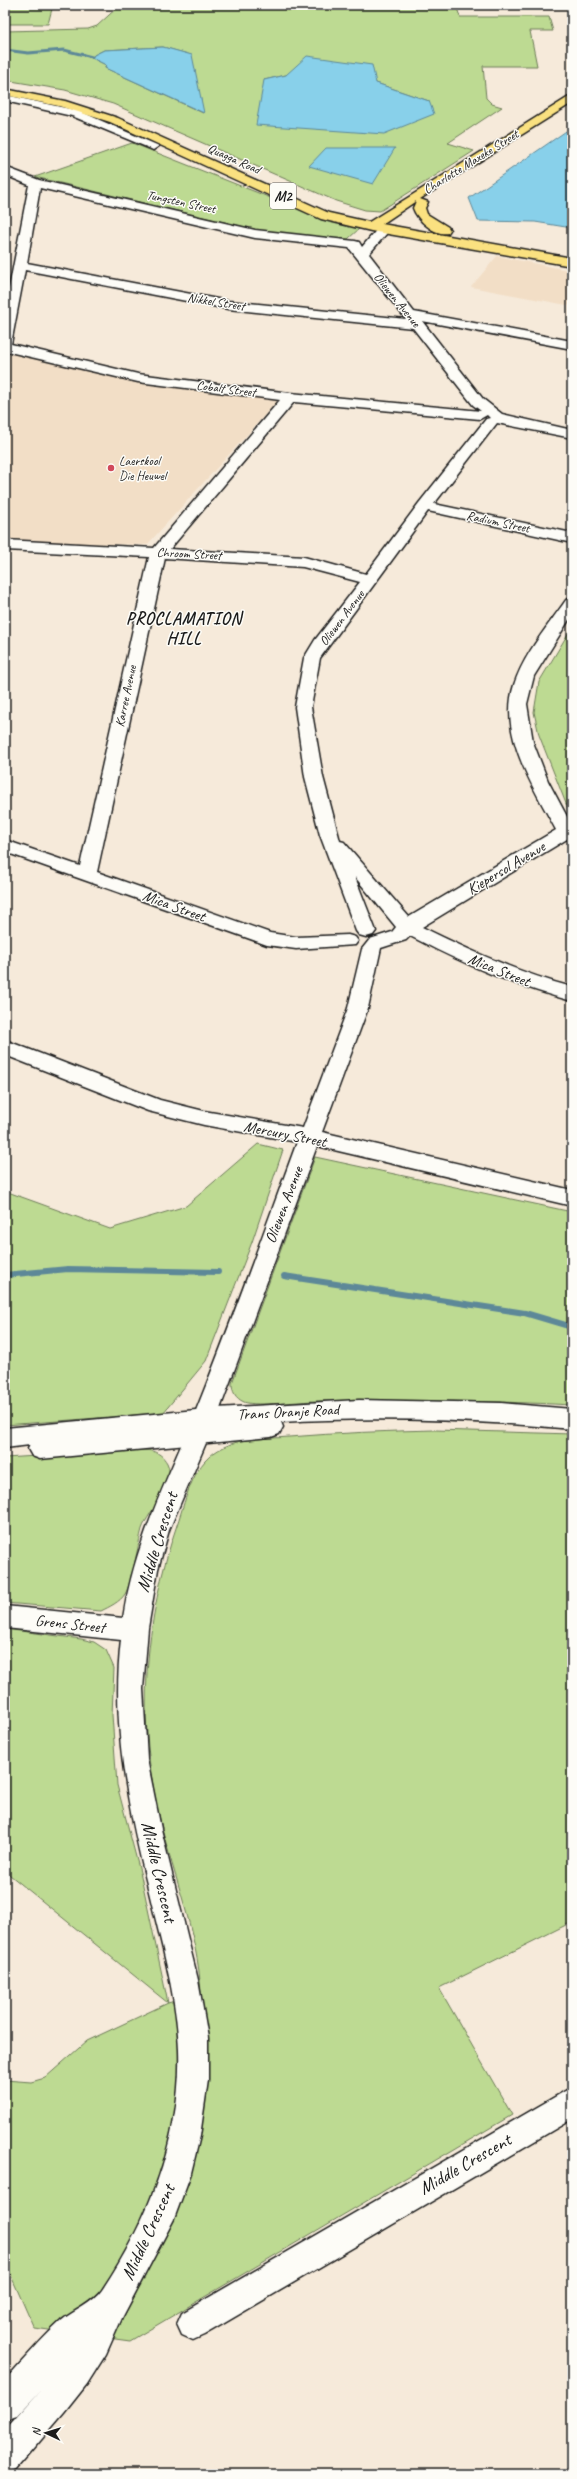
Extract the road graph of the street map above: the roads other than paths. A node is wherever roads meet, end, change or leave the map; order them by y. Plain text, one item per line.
1 (5, 83) edge
2 (5, 92) edge
3 (5, 98) edge
4 (572, 98) edge
5 (572, 105) edge
6 (153, 146) dead end
7 (249, 168) dead end
8 (5, 171) edge
9 (35, 184) junction
10 (422, 202) junction
11 (352, 210) dead end
12 (383, 223) junction
13 (444, 230) junction
14 (359, 250) junction
15 (572, 252) edge
16 (572, 262) edge
17 (19, 266) junction
18 (412, 319) junction
19 (5, 344) edge
20 (572, 346) edge
21 (5, 347) edge
22 (290, 397) junction
23 (486, 418) junction
24 (572, 434) edge
25 (424, 506) junction
26 (572, 538) edge
27 (5, 545) edge
28 (158, 552) junction
29 (370, 580) junction
30 (572, 603) edge
31 (569, 832) edge
32 (329, 835) junction
33 (5, 846) edge
34 (87, 875) junction
35 (402, 933) junction
36 (364, 940) junction
37 (572, 994) edge
38 (5, 1047) edge
39 (310, 1137) junction
40 (572, 1198) edge
41 (572, 1419) edge
42 (572, 1422) edge
43 (201, 1426) junction
44 (5, 1438) edge
45 (5, 1452) edge
46 (5, 1617) edge
47 (135, 1630) junction
48 (572, 2102) edge
49 (112, 2303) junction
50 (193, 2324) dead end
51 (5, 2404) edge
52 (5, 2456) edge

1 - 7 main road, Quagga Road
2 - 12 main road, Quagga Road / M2
3 - 6 street
4 - 12 main road, Charlotte Maxeke Street
5 - 10 main road, Charlotte Maxeke Street
8 - 9 street, Tungsten Street
9 - 14 street, Tungsten Street
9 - 17 street
10 - 12 main road, Charlotte Maxeke Street
10 - 13 main road
11 - 12 main road, Quagga Road / M2
12 - 13 main road, Quagga Road / M2
12 - 14 street
12 - 16 main road, Quagga Road / M2
13 - 15 main road, Quagga Road / M2
14 - 18 street, Oliewen Avenue
17 - 18 street, Nikkel Street
17 - 19 street
18 - 20 street, Nikkel Street
18 - 23 street, Oliewen Avenue
21 - 22 street, Cobalt Street
22 - 23 street, Cobalt Street
22 - 28 street, Karree Avenue
23 - 24 street, Cobalt Street
23 - 25 street, Oliewen Avenue
25 - 26 street, Radium Street
25 - 29 street, Oliewen Avenue
27 - 28 street, Chroom Street
28 - 29 street, Chroom Street
28 - 34 street, Karree Avenue
29 - 32 street, Oliewen Avenue
30 - 31 street, Kiepersol Avenue
31 - 35 street, Kiepersol Avenue
32 - 35 street, Oliewen Avenue
32 - 36 street, Oliewen Avenue
33 - 34 street, Mica Street
34 - 36 street, Mica Street
35 - 36 street, Kiepersol Avenue
35 - 37 street, Mica Street
36 - 39 street, Oliewen Avenue
38 - 39 street, Mercury Street
39 - 40 street, Mercury Street
39 - 43 street, Oliewen Avenue
41 - 43 street, Trans Oranje Road
42 - 43 street, Trans Oranje Road
43 - 44 street, Trans Oranje Road
43 - 45 street, Trans Oranje Road
43 - 47 street, Middle Crescent
46 - 47 street, Grens Street
47 - 49 street, Middle Crescent
48 - 50 street, Middle Crescent
49 - 51 street, Middle Crescent
49 - 52 street, Middle Crescent

